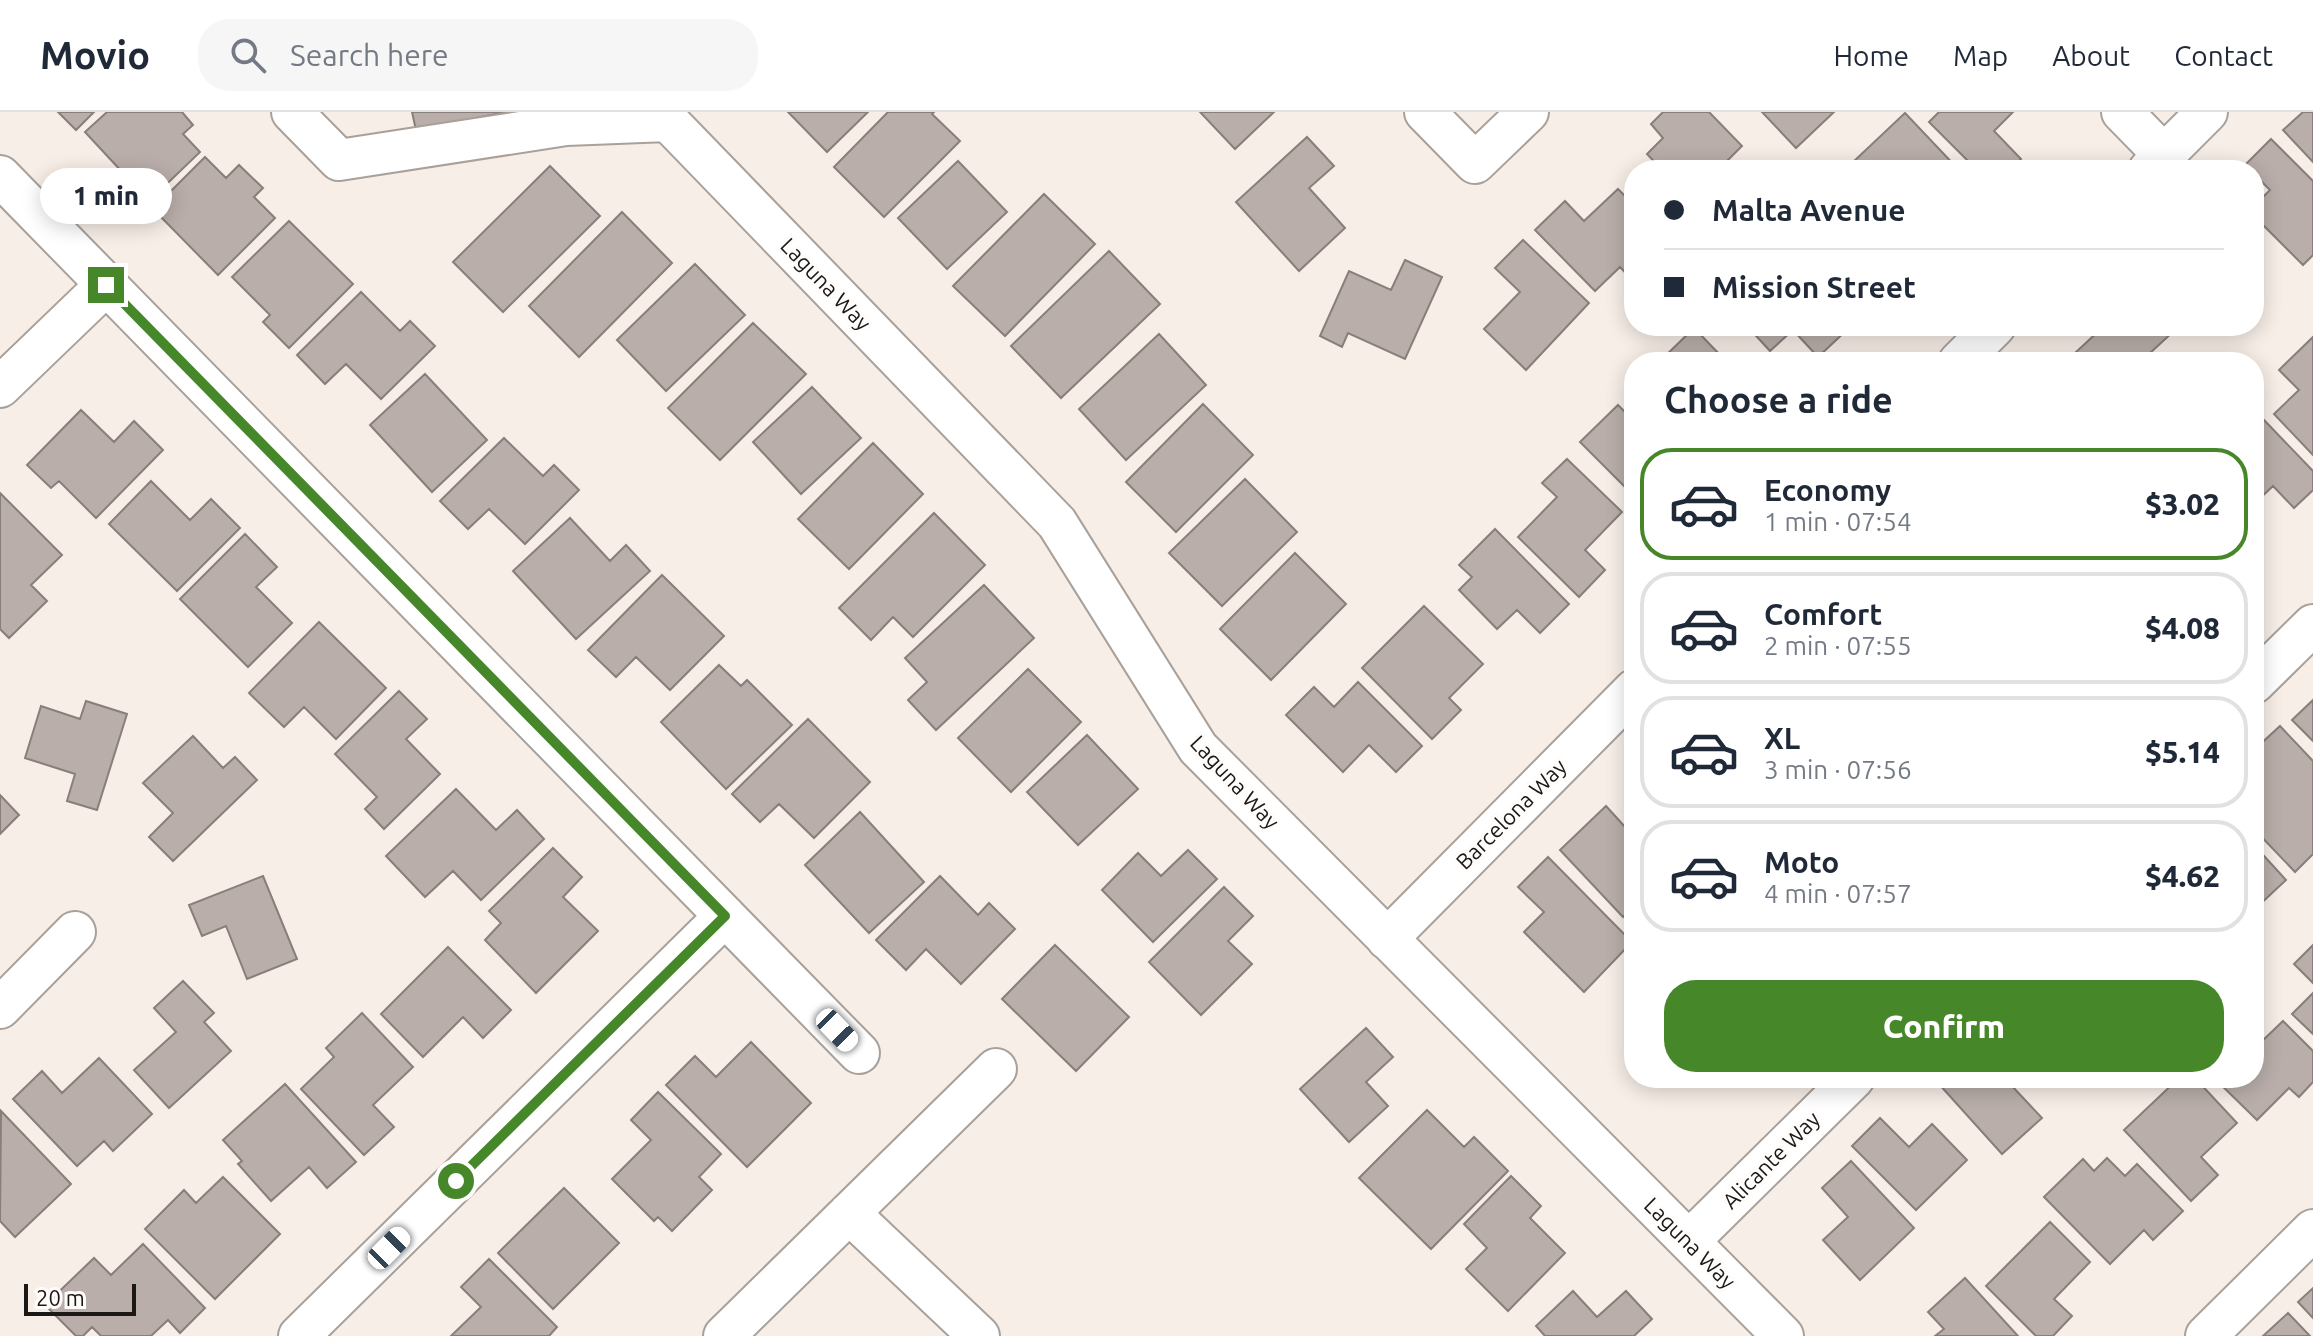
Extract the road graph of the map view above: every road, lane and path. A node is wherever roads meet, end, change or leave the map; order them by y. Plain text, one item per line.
1 (292, 112) edge
2 (1425, 112) edge
3 (1528, 112) edge
4 (2122, 112) edge
5 (2207, 112) edge
6 (2156, 160) edge
7 (2159, 160) edge
8 (0, 176) edge
9 (106, 285) junction
10 (1985, 336) edge
11 (1969, 352) edge
12 (0, 387) edge
13 (2313, 625) edge
14 (2264, 673) edge
15 (1624, 700) edge
16 (725, 916) junction
17 (75, 932) dead end
18 (1387, 939) junction
19 (0, 1008) edge
20 (859, 1053) dead end
21 (996, 1069) dead end
22 (1844, 1088) edge
23 (849, 1213) junction
24 (2313, 1230) edge
25 (1689, 1241) junction
26 (299, 1336) edge
27 (724, 1336) edge
28 (979, 1336) edge
29 (1783, 1336) edge
30 (2206, 1336) edge

1 - 18 street, Laguna Way
2 - 3 street
4 - 6 street
5 - 7 street
8 - 9 street
9 - 12 street
9 - 16 street
10 - 11 street
13 - 14 street
15 - 18 street, Barcelona Way
16 - 20 street
16 - 26 street
17 - 19 street
18 - 25 street, Laguna Way
21 - 23 street
22 - 25 street, Alicante Way
23 - 27 street
23 - 28 street
24 - 30 street
25 - 29 street, Laguna Way

